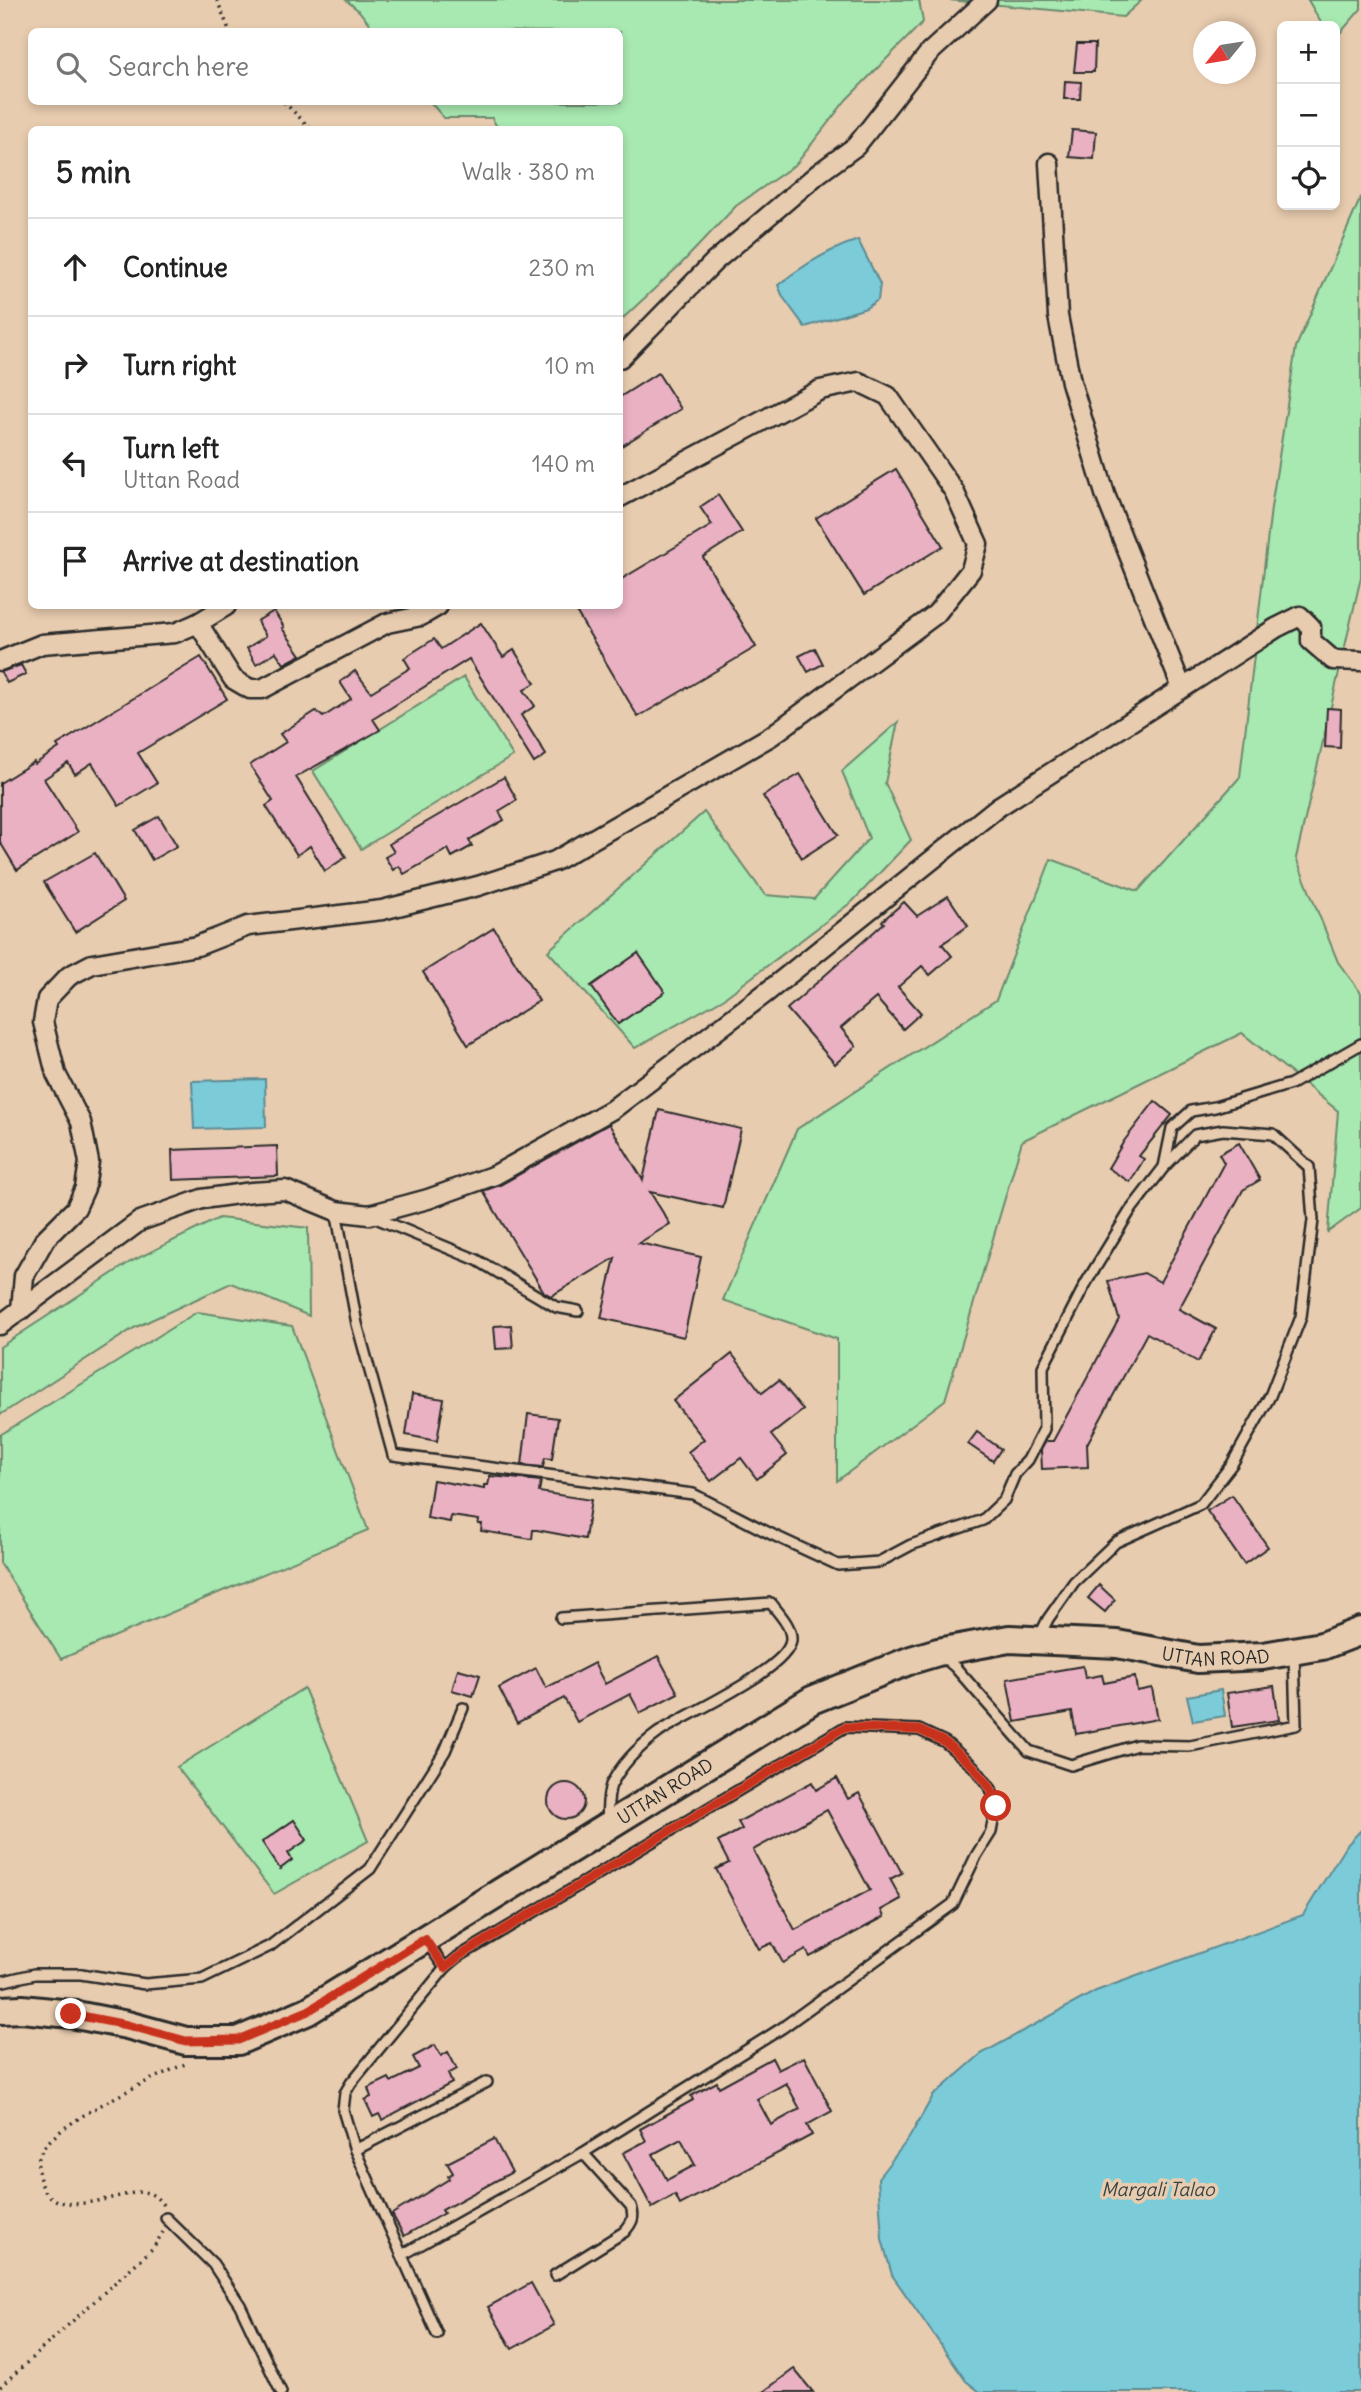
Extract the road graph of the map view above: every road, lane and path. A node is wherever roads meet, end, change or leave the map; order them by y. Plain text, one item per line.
1 (217, 0) edge
2 (987, 0) edge
3 (228, 28) edge
4 (287, 105) edge
5 (308, 126) edge
6 (1049, 163) dead end
7 (623, 355) edge
8 (623, 496) edge
9 (221, 609) edge
10 (433, 609) edge
11 (198, 623) junction
12 (1361, 661) edge
13 (0, 662) edge
14 (1182, 688) junction
15 (1361, 1044) edge
16 (1164, 1167) junction
17 (336, 1212) junction
18 (369, 1215) junction
19 (21, 1310) junction
20 (578, 1311) dead end
21 (0, 1325) edge
22 (561, 1618) dead end
23 (1361, 1631) edge
24 (1037, 1640) junction
25 (1294, 1651) junction
26 (938, 1652) junction
27 (463, 1708) dead end
28 (607, 1827) junction
29 (425, 1939) junction
30 (445, 1968) junction
31 (0, 1982) edge
32 (0, 2010) edge
33 (190, 2062) dead end
34 (487, 2082) dead end
35 (355, 2150) junction
36 (583, 2153) junction
37 (166, 2218) junction
38 (402, 2255) junction
39 (555, 2275) dead end
40 (436, 2334) dead end
41 (0, 2388) edge
42 (281, 2392) edge

1 - 3 path
2 - 7 street
4 - 5 path
6 - 14 street
8 - 19 street
9 - 11 street
10 - 11 street
11 - 13 street
12 - 14 street
14 - 18 street
15 - 16 lane
16 - 17 lane
16 - 24 lane
17 - 18 street
17 - 19 street
18 - 20 lane
19 - 21 street
22 - 28 lane
23 - 25 main road, UTTAN ROAD
24 - 25 main road, UTTAN ROAD
24 - 26 main road, UTTAN ROAD
25 - 26 lane
26 - 28 main road, UTTAN ROAD
27 - 31 lane
28 - 29 main road, UTTAN ROAD
29 - 30 lane
29 - 32 main road, UTTAN ROAD
30 - 35 lane
30 - 36 lane
33 - 37 path
34 - 35 lane
35 - 38 lane
36 - 38 lane
36 - 39 lane
37 - 41 path
37 - 42 lane
38 - 40 lane

